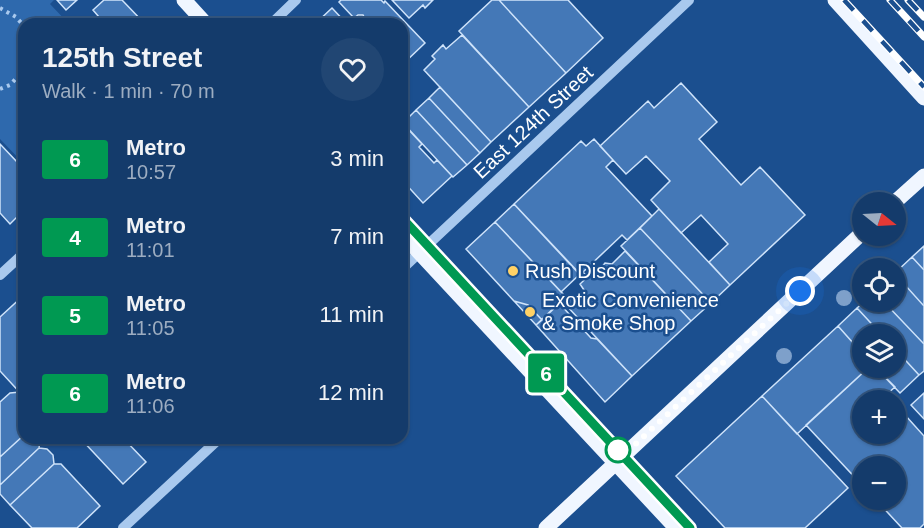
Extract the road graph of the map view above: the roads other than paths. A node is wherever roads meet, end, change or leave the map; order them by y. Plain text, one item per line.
1 (184, 0) edge
2 (296, 0) edge
3 (689, 0) edge
4 (835, 0) edge
5 (200, 18) edge
6 (277, 18) edge
7 (924, 98) edge
8 (924, 176) edge
9 (906, 192) edge
10 (408, 240) edge
11 (852, 242) edge
12 (420, 252) junction
13 (18, 258) edge
14 (408, 263) edge
15 (0, 275) edge
16 (214, 444) edge
17 (615, 464) junction
18 (123, 528) edge
19 (546, 528) edge
20 (676, 528) edge

1 - 5 main road
2 - 6 street
3 - 12 street, East 124th Street
4 - 7 main road
8 - 9 main road
10 - 12 main road
11 - 17 main road
12 - 14 street, East 124th Street
12 - 17 main road
13 - 15 street
16 - 18 street
17 - 19 main road
17 - 20 main road

